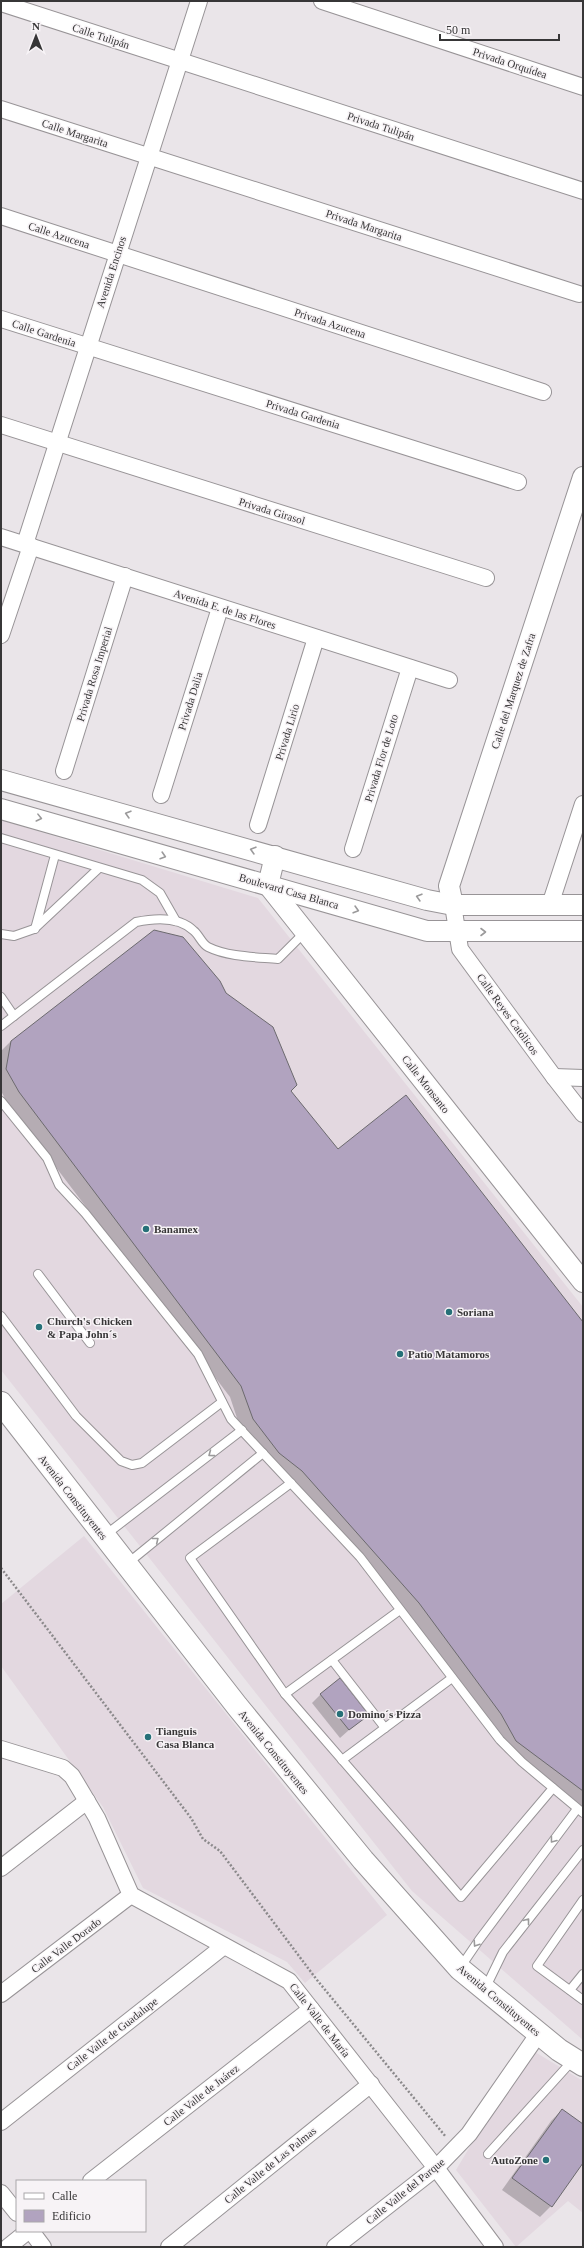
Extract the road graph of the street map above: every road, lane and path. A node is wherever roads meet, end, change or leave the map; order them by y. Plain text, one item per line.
1 (199, 1) edge
2 (322, 1) edge
3 (1, 3) edge
4 (179, 61) junction
5 (583, 87) edge
6 (1, 109) edge
7 (148, 157) junction
8 (583, 191) edge
9 (1, 216) edge
10 (118, 253) junction
11 (579, 294) dead end
12 (1, 319) edge
13 (87, 347) junction
14 (543, 392) dead end
15 (1, 425) edge
16 (57, 444) junction
17 (583, 477) edge
18 (518, 482) dead end
19 (1, 537) edge
20 (28, 545) junction
21 (125, 576) junction
22 (486, 578) dead end
23 (220, 608) junction
24 (1, 635) edge
25 (316, 638) junction
26 (410, 668) junction
27 (449, 680) dead end
28 (64, 771) dead end
29 (1, 780) edge
30 (161, 795) dead end
31 (583, 804) edge
32 (1, 809) edge
33 (258, 825) dead end
34 (1, 838) edge
35 (353, 849) dead end
36 (55, 855) junction
37 (275, 856) junction
38 (99, 868) junction
39 (268, 885) junction
40 (452, 905) junction
41 (550, 906) junction
42 (583, 906) edge
43 (176, 921) junction
44 (34, 930) junction
45 (583, 931) edge
46 (305, 932) junction
47 (457, 932) junction
48 (1, 934) edge
49 (1, 997) edge
50 (14, 1016) junction
51 (1, 1026) edge
52 (554, 1078) junction
53 (583, 1078) edge
54 (1, 1101) edge
55 (583, 1114) edge
56 (38, 1274) dead end
57 (583, 1282) edge
58 (1, 1316) edge
59 (90, 1343) dead end
60 (222, 1402) junction
61 (1, 1403) edge
62 (242, 1430) junction
63 (262, 1453) junction
64 (291, 1483) junction
65 (104, 1536) junction
66 (126, 1565) junction
67 (1, 1568) edge
68 (400, 1610) junction
69 (332, 1660) junction
70 (452, 1678) junction
71 (284, 1694) junction
72 (385, 1728) junction
73 (1, 1749) edge
74 (342, 1760) junction
75 (553, 1788) junction
76 (87, 1801) junction
77 (580, 1811) edge
78 (583, 1850) edge
79 (1, 1868) edge
80 (131, 1896) junction
81 (583, 1900) edge
82 (224, 1946) junction
83 (460, 1968) junction
84 (583, 1974) edge
85 (484, 1990) junction
86 (570, 1990) junction
87 (1, 1994) edge
88 (583, 2000) edge
89 (311, 2009) junction
90 (539, 2033) junction
91 (578, 2062) edge
92 (371, 2084) junction
93 (1, 2122) edge
94 (455, 2148) junction
95 (488, 2154) dead end
96 (436, 2168) junction
97 (92, 2180) edge
98 (1, 2193) edge
99 (16, 2212) edge
100 (29, 2232) edge
101 (31, 2232) edge
102 (8, 2247) edge
103 (43, 2247) edge
104 (168, 2247) edge
105 (335, 2247) edge
106 (495, 2247) edge

1 - 4 street, Avenida Encinos
2 - 5 street, Privada Orquídea
3 - 4 street, Calle Tulipán
4 - 7 street, Avenida Encinos
4 - 8 street, Privada Tulipán
6 - 7 street, Calle Margarita
7 - 10 street, Avenida Encinos
7 - 11 street, Privada Margarita
9 - 10 street, Calle Azucena
10 - 13 street, Avenida Encinos
10 - 14 street, Privada Azucena
12 - 13 street, Calle Gardenia
13 - 16 street, Avenida Encinos
13 - 18 street, Privada Gardenia
15 - 16 street, Privada Girasol
16 - 20 street, Avenida Encinos
16 - 22 street, Privada Girasol
17 - 40 street, Calle del Marquez de Zafra
19 - 20 street, Avenida E. de las Flores
20 - 21 street, Avenida E. de las Flores
20 - 24 street, Avenida Encinos
21 - 23 street, Avenida E. de las Flores
21 - 28 street, Privada Rosa Imperial
23 - 25 street, Avenida E. de las Flores
23 - 30 street, Privada Dalia
25 - 26 street, Avenida E. de las Flores
25 - 33 street, Privada Lirio
26 - 27 street, Avenida E. de las Flores
26 - 35 street, Privada Flor de Loto
37 -> 29 street
31 - 41 street
32 -> 39 street, Boulevard Casa Blanca
34 - 36 lane
36 - 38 lane
36 - 44 lane
37 - 39 street
40 -> 37 street
38 - 43 lane
38 - 44 lane
39 - 46 street, Calle Monsanto
39 -> 47 street, Boulevard Casa Blanca
40 - 41 street
40 - 47 street, Calle Reyes Católicos
41 - 42 street
43 - 46 lane
43 - 50 lane
44 - 48 lane
47 -> 45 street, Boulevard Casa Blanca
46 - 57 street, Calle Monsanto
47 - 52 street, Calle Reyes Católicos
49 - 50 lane
50 - 51 lane
52 - 53 street
52 - 55 street, Calle Reyes Católicos
54 - 60 lane
56 - 59 lane
58 - 60 lane
60 - 62 lane
61 - 65 main road, Avenida Constituyentes
62 - 63 lane
62 -> 65 lane
63 - 64 lane
66 -> 63 lane
64 - 68 lane
64 - 71 lane
65 - 66 main road, Avenida Constituyentes
66 - 83 main road, Avenida Constituyentes
67 - 94 path
68 - 69 lane
68 - 70 lane
69 - 71 lane
69 - 72 lane
70 - 72 lane
70 - 75 lane
71 - 74 lane
72 - 74 lane
73 - 76 street
74 - 75 lane
75 - 77 lane
76 - 79 street
76 - 80 street
77 -> 83 lane
85 -> 78 lane
80 - 82 street, Calle Valle de María
80 - 87 street, Calle Valle Dorado
81 - 86 lane
82 - 89 street, Calle Valle de María
82 - 93 street, Calle Valle de Guadalupe
83 - 85 main road, Avenida Constituyentes
84 - 86 lane
85 - 90 main road, Avenida Constituyentes
86 - 88 lane
89 - 92 street, Calle Valle de María
89 - 97 street, Calle Valle de Juárez
90 - 91 main road, Avenida Constituyentes
90 - 94 street, Calle Valle del Parque
91 - 95 lane
92 - 96 street, Calle Valle de María
92 - 104 street, Calle Valle de Las Palmas
94 - 96 street, Calle Valle del Parque
96 - 105 street, Calle Valle del Parque
96 - 106 street, Calle Valle de María
98 - 99 street
100 - 102 street
101 - 103 street

